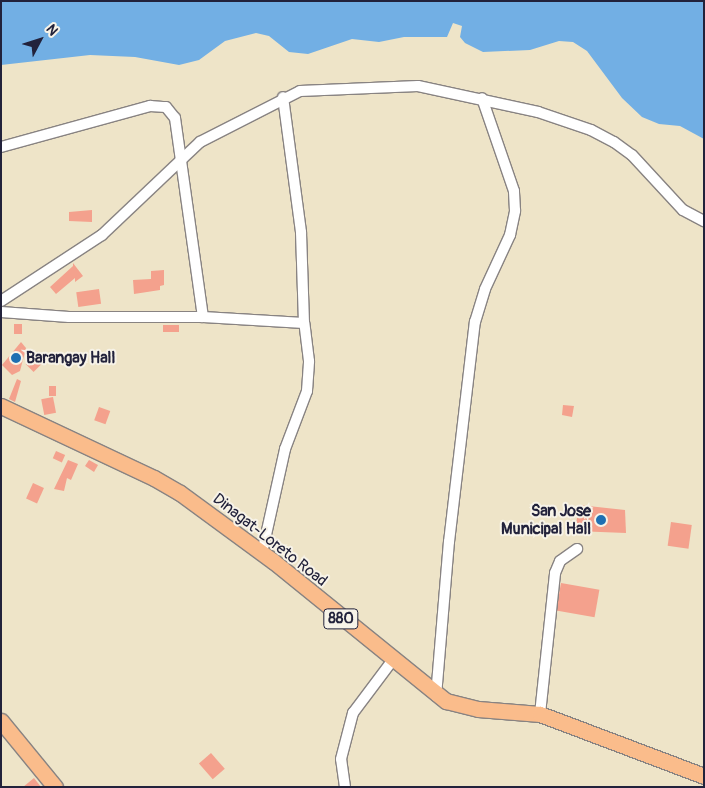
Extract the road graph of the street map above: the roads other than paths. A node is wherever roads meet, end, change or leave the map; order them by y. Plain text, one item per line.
1 (282, 98) junction
2 (482, 98) junction
3 (1, 146) edge
4 (181, 157) junction
5 (704, 221) edge
6 (1, 300) edge
7 (1, 312) edge
8 (203, 317) junction
9 (304, 323) junction
10 (1, 406) edge
11 (577, 549) dead end
12 (262, 553) junction
13 (392, 660) junction
14 (436, 696) junction
15 (540, 714) junction
16 (1, 721) edge
17 (704, 776) edge
18 (55, 787) edge
19 (345, 787) edge

1 - 2 street
1 - 4 street
1 - 9 street
2 - 5 street
2 - 14 street
3 - 4 street
4 - 6 street
4 - 8 street
7 - 8 street
8 - 9 street
9 - 12 street
10 - 12 main road, Dinagat-Loreto Road / 880
11 - 15 street
12 - 13 main road, Dinagat-Loreto Road / 880
13 - 14 main road, Dinagat-Loreto Road / 880
13 - 19 street
14 - 15 main road, Dinagat-Loreto Road / 880
15 - 17 main road, Dinagat-Loreto Road / 880
16 - 18 main road

